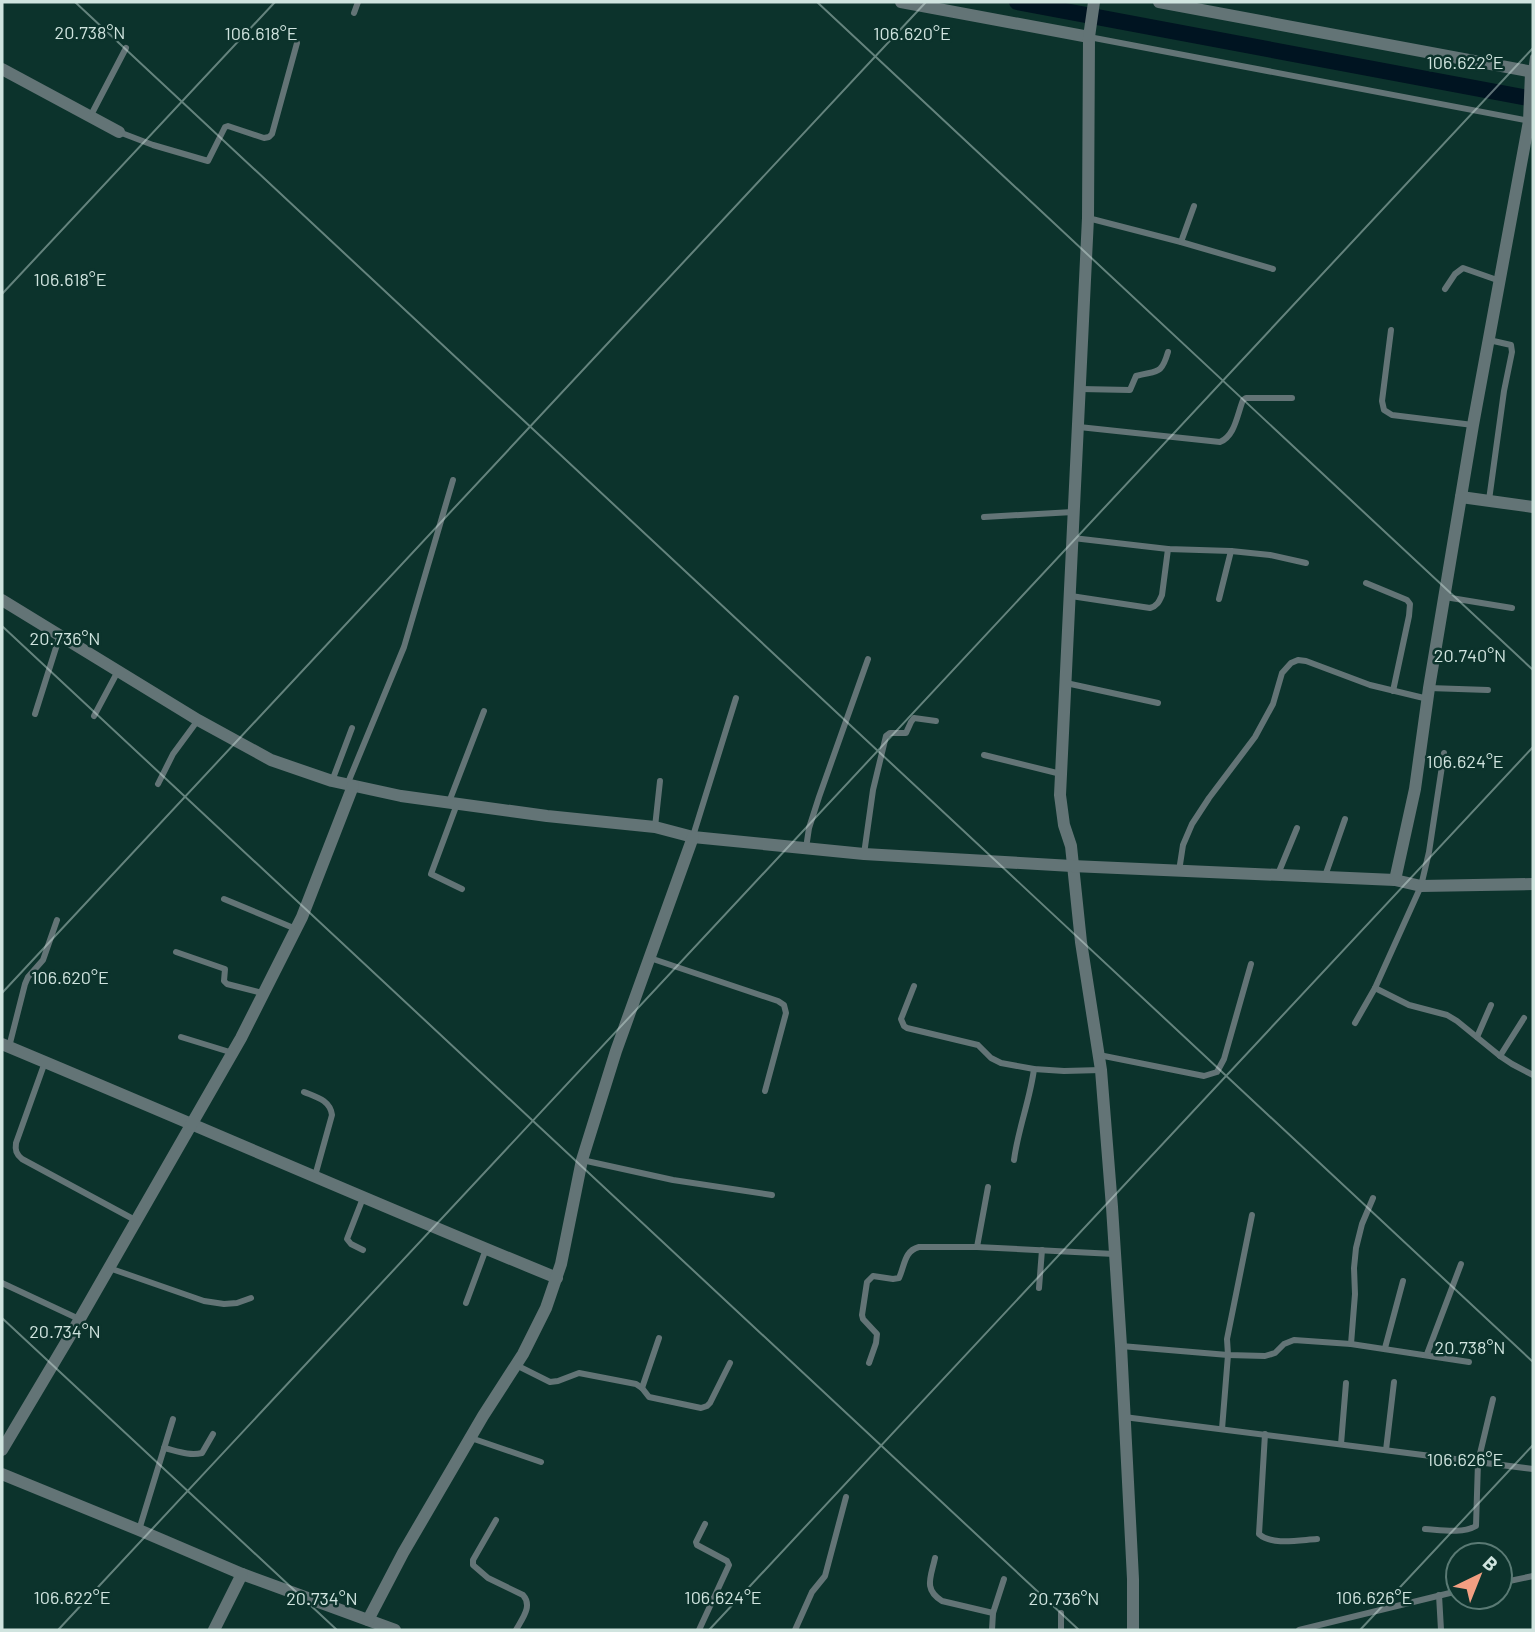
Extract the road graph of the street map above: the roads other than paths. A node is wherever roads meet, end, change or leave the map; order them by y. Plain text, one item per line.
1 (358, 2) edge
2 (901, 2) edge
3 (1094, 2) edge
4 (1159, 2) edge
5 (354, 13) dead end
6 (1089, 32) junction
7 (297, 43) dead end
8 (126, 48) dead end
9 (1533, 57) edge
10 (2, 69) edge
11 (1531, 76) edge
12 (90, 117) junction
13 (1531, 118) edge
14 (119, 132) joint
15 (1194, 206) dead end
16 (1088, 218) junction
17 (1181, 242) junction
18 (1273, 269) dead end
19 (1500, 281) junction
20 (1445, 289) dead end
21 (1391, 330) dead end
22 (1493, 341) junction
23 (1168, 352) dead end
24 (1081, 389) junction
25 (1292, 398) dead end
26 (1473, 425) junction
27 (1079, 427) junction
28 (453, 480) dead end
29 (1464, 498) junction
30 (1486, 500) junction
31 (1533, 507) edge
32 (1074, 512) junction
33 (984, 517) dead end
34 (1073, 538) junction
35 (1168, 549) junction
36 (1231, 551) junction
37 (1306, 563) dead end
38 (1366, 583) dead end
39 (1071, 596) junction
40 (1449, 597) junction
41 (1219, 599) dead end
42 (2, 600) edge
43 (1512, 608) dead end
44 (60, 635) junction
45 (868, 659) dead end
46 (118, 671) junction
47 (1066, 684) junction
48 (1488, 690) dead end
49 (1393, 691) junction
50 (1435, 691) junction
51 (736, 698) dead end
52 (1158, 703) dead end
53 (484, 711) dead end
54 (34, 714) dead end
55 (94, 716) dead end
56 (198, 720) junction
57 (936, 721) dead end
58 (352, 728) dead end
59 (1444, 753) dead end
60 (984, 755) dead end
61 (1061, 774) junction
62 (332, 781) junction
63 (660, 781) dead end
64 (158, 784) dead end
65 (350, 786) junction
66 (453, 803) junction
67 (1345, 819) dead end
68 (655, 827) junction
69 (1297, 828) dead end
70 (693, 837) junction
71 (806, 848) junction
72 (864, 854) junction
73 (1072, 866) junction
74 (1179, 871) junction
75 (1278, 874) junction
76 (1325, 876) junction
77 (1408, 883) junction
78 (1533, 884) edge
79 (461, 889) dead end
80 (224, 899) dead end
81 (57, 920) dead end
82 (296, 929) junction
83 (176, 952) dead end
84 (650, 958) junction
85 (1251, 964) dead end
86 (914, 986) dead end
87 (1375, 988) junction
88 (263, 993) junction
89 (1491, 1005) dead end
90 (1524, 1018) dead end
91 (1355, 1023) dead end
92 (181, 1037) dead end
93 (1477, 1037) junction
94 (5, 1045) edge
95 (233, 1053) junction
96 (1099, 1055) junction
97 (1500, 1056) junction
98 (44, 1062) junction
99 (1034, 1069) junction
100 (1101, 1070) junction
101 (1533, 1075) edge
102 (765, 1091) dead end
103 (304, 1092) dead end
104 (192, 1123) junction
105 (582, 1160) junction
106 (1014, 1160) dead end
107 (315, 1177) junction
108 (988, 1187) dead end
109 (772, 1195) dead end
110 (363, 1198) junction
111 (1373, 1198) dead end
112 (1252, 1215) dead end
113 (135, 1220) junction
114 (977, 1247) junction
115 (486, 1249) junction
116 (363, 1250) dead end
117 (1042, 1250) junction
118 (1115, 1254) junction
119 (1461, 1264) dead end
120 (108, 1268) junction
121 (557, 1278) junction
122 (1403, 1281) dead end
123 (2, 1283) edge
124 (1040, 1288) dead end
125 (251, 1298) dead end
126 (466, 1303) dead end
127 (79, 1319) junction
128 (659, 1338) dead end
129 (1351, 1344) junction
130 (1121, 1346) junction
131 (1385, 1348) junction
132 (1228, 1354) junction
133 (1427, 1354) junction
134 (1469, 1362) dead end
135 (730, 1363) dead end
136 (869, 1363) dead end
137 (516, 1364) junction
138 (1346, 1382) dead end
139 (1394, 1382) dead end
140 (642, 1388) junction
141 (1493, 1399) dead end
142 (1125, 1417) junction
143 (173, 1419) dead end
144 (1222, 1429) junction
145 (213, 1434) dead end
146 (1265, 1434) junction
147 (471, 1438) junction
148 (1341, 1444) junction
149 (164, 1448) junction
150 (2, 1450) edge
151 (1386, 1450) junction
152 (541, 1462) dead end
153 (1478, 1462) junction
154 (1533, 1469) edge
155 (2, 1474) edge
156 (846, 1497) dead end
157 (496, 1520) dead end
158 (705, 1524) dead end
159 (139, 1530) junction
160 (1425, 1530) dead end
161 (1317, 1539) dead end
162 (935, 1558) dead end
163 (242, 1574) junction
164 (1533, 1576) edge
165 (1004, 1579) dead end
166 (1514, 1580) edge
167 (1444, 1594) edge
168 (1439, 1595) junction
169 (993, 1613) junction
170 (1061, 1613) dead end
171 (372, 1624) edge
172 (214, 1630) edge
173 (395, 1630) edge
174 (516, 1630) edge
175 (699, 1630) edge
176 (795, 1630) edge
177 (992, 1630) edge
178 (1061, 1630) edge
179 (1133, 1630) edge
180 (1299, 1630) edge
181 (1441, 1630) edge

1 - 5 lane
2 - 6 street
3 - 6 street
4 - 11 street
6 - 13 lane
6 - 16 street
7 - 14 lane
8 - 12 lane
9 - 11 lane
10 - 12 street
11 - 13 street
12 - 14 street
13 - 19 street
15 - 17 lane
16 - 17 lane
16 - 24 street
17 - 18 lane
19 - 20 lane
19 - 22 street
21 - 26 lane
22 - 26 street
22 - 30 lane
23 - 24 lane
24 - 27 street
25 - 27 lane
26 - 29 street
27 - 32 street
28 - 65 lane
29 - 30 street
29 - 40 street
30 - 31 street
32 - 33 lane
32 - 34 street
34 - 35 lane
34 - 39 street
35 - 36 lane
35 - 39 lane
36 - 37 lane
36 - 41 lane
38 - 49 lane
39 - 47 street
40 - 43 lane
40 - 50 street
42 - 44 street
44 - 46 street
44 - 54 lane
45 - 71 lane
46 - 55 lane
46 - 56 street
47 - 52 lane
47 - 61 street
48 - 50 lane
49 - 50 lane
49 - 74 lane
50 - 77 street
51 - 70 lane
53 - 66 lane
56 - 62 street
56 - 64 lane
57 - 72 lane
58 - 62 lane
59 - 77 lane
60 - 61 lane
61 - 73 street
62 - 65 street
63 - 68 lane
65 - 66 street
65 - 82 street
66 - 68 street
66 - 79 lane
67 - 76 lane
68 - 70 street
69 - 75 lane
70 - 71 street
70 - 84 street
71 - 72 street
72 - 73 street
73 - 74 street
73 - 96 street
74 - 75 street
75 - 76 street
76 - 77 street
77 - 78 street
77 - 87 lane
80 - 82 lane
81 - 94 lane
82 - 88 street
83 - 88 lane
84 - 102 lane
84 - 105 street
85 - 96 lane
86 - 99 lane
87 - 91 lane
87 - 93 lane
88 - 95 street
89 - 93 lane
90 - 97 lane
92 - 95 lane
93 - 97 lane
94 - 98 street
95 - 104 street
96 - 100 street
97 - 101 lane
98 - 104 street
98 - 113 lane
99 - 100 lane
99 - 106 lane
100 - 118 street
103 - 107 lane
104 - 107 street
104 - 113 street
105 - 109 lane
105 - 121 street
107 - 110 street
108 - 114 lane
110 - 115 street
110 - 116 lane
111 - 129 lane
112 - 132 lane
113 - 120 street
114 - 117 lane
114 - 136 lane
115 - 121 street
115 - 126 lane
117 - 118 lane
117 - 124 lane
118 - 130 street
119 - 133 lane
120 - 125 lane
120 - 127 street
121 - 137 street
122 - 131 lane
123 - 127 lane
127 - 150 street
128 - 140 lane
129 - 131 lane
129 - 132 lane
130 - 132 lane
130 - 142 street
131 - 133 lane
132 - 144 lane
133 - 134 lane
135 - 140 lane
137 - 140 lane
137 - 147 street
138 - 148 lane
139 - 151 lane
141 - 153 lane
142 - 144 lane
142 - 179 street
143 - 149 lane
144 - 146 lane
145 - 149 lane
146 - 148 lane
146 - 161 lane
147 - 152 lane
147 - 171 street
148 - 151 lane
149 - 159 lane
151 - 153 lane
153 - 154 lane
153 - 160 lane
155 - 159 street
156 - 176 lane
157 - 174 lane
158 - 175 lane
159 - 163 street
162 - 169 lane
163 - 171 street
163 - 172 street
164 - 166 lane
165 - 169 lane
167 - 168 lane
168 - 180 lane
168 - 181 lane
169 - 177 lane
170 - 178 lane
171 - 173 street

